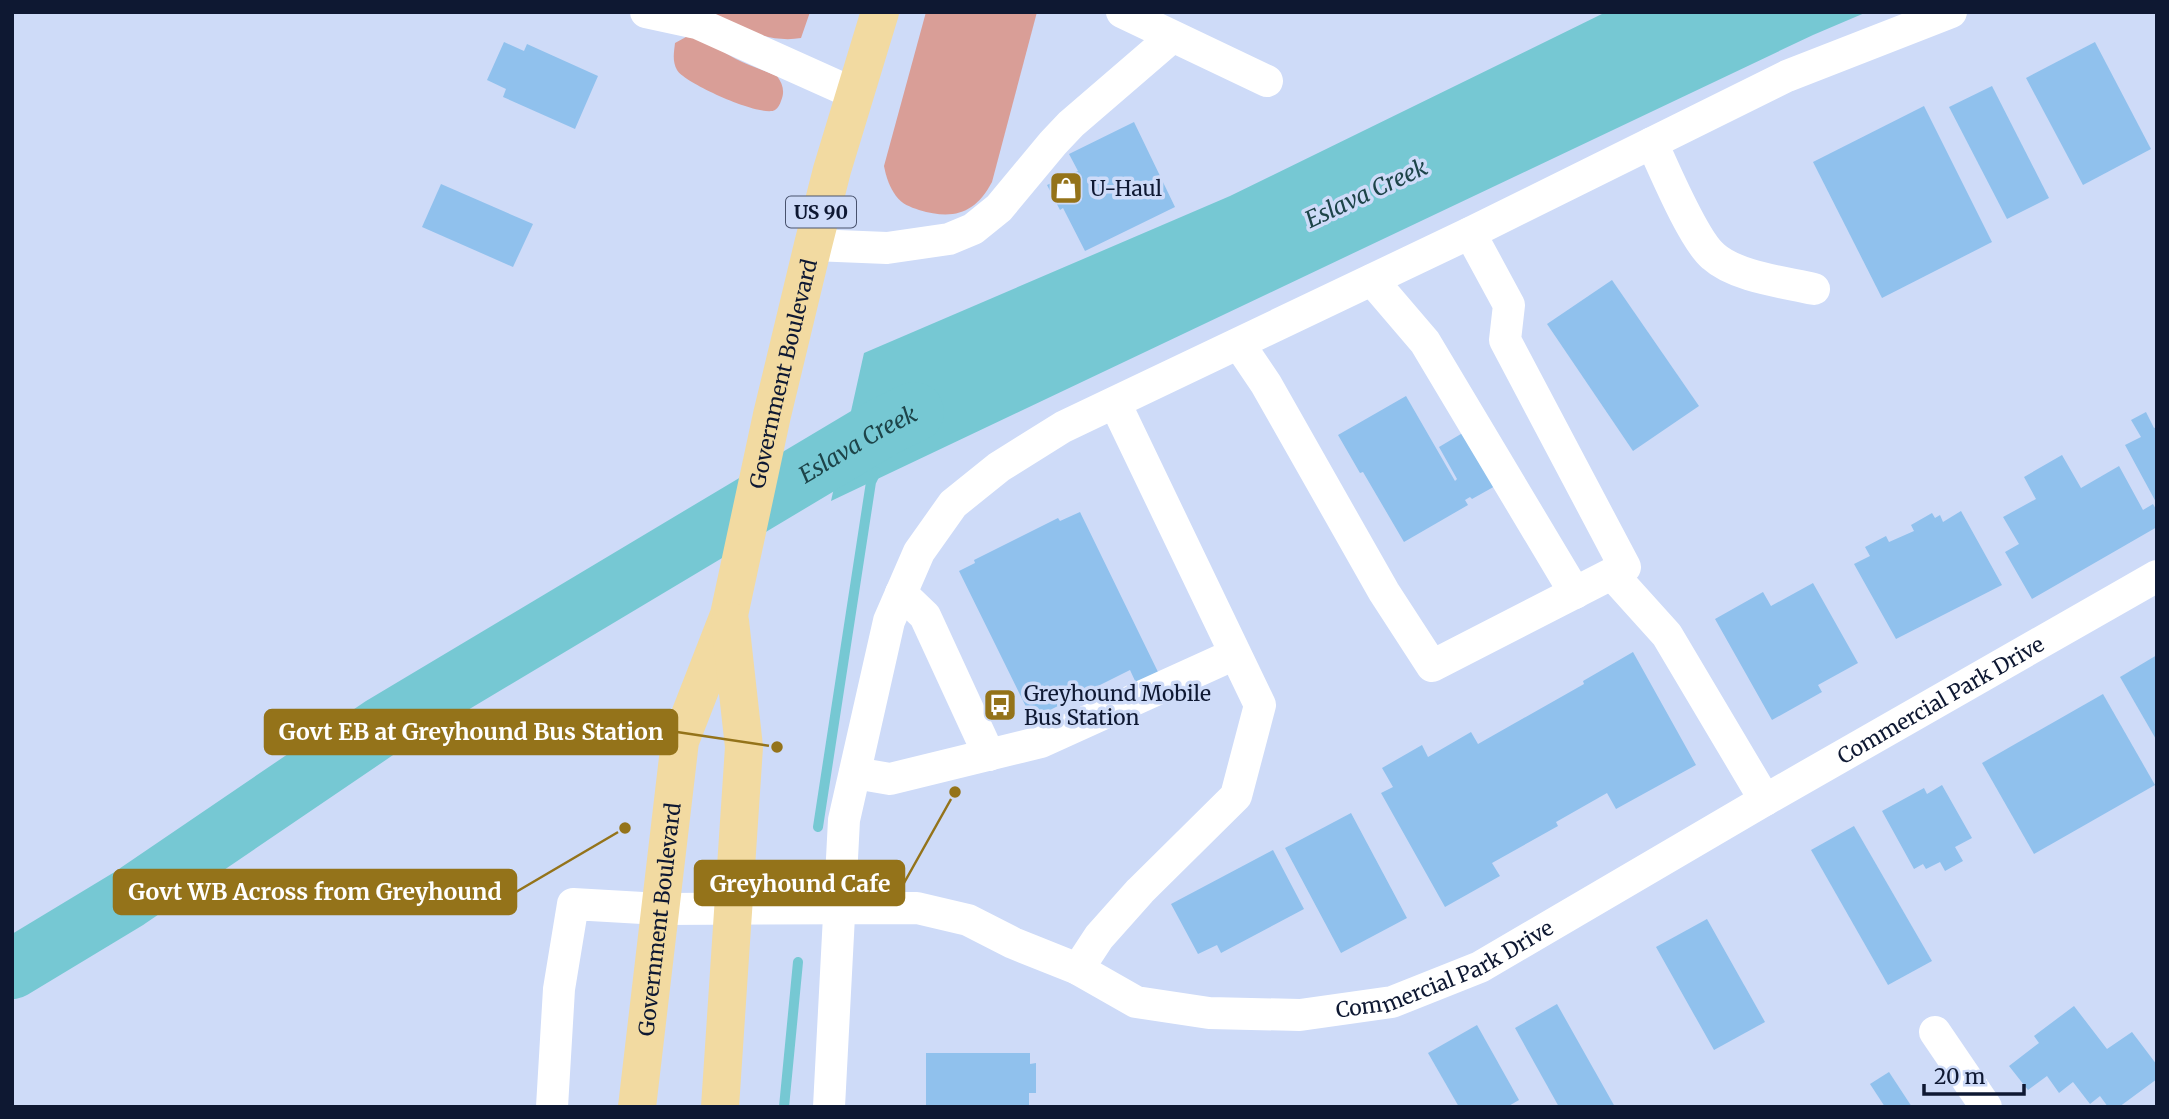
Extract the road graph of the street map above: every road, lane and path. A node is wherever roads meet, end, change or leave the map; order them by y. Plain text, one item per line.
1 (646, 12) edge
2 (880, 12) edge
3 (1122, 12) edge
4 (1951, 12) edge
5 (1172, 37) junction
6 (1267, 82) dead end
7 (855, 94) junction
8 (1652, 143) junction
9 (1470, 233) junction
10 (813, 245) junction
11 (1372, 280) junction
12 (1814, 289) dead end
13 (1239, 344) junction
14 (1115, 403) junction
15 (1612, 574) junction
16 (2157, 576) edge
17 (901, 593) junction
18 (1575, 593) junction
19 (729, 615) junction
20 (1235, 654) junction
21 (989, 755) junction
22 (855, 773) junction
23 (1765, 800) junction
24 (839, 908) junction
25 (660, 909) junction
26 (733, 909) junction
27 (1079, 969) junction
28 (1936, 1032) dead end
29 (552, 1107) edge
30 (638, 1107) edge
31 (720, 1107) edge
32 (829, 1107) edge
33 (1986, 1107) edge

1 - 7 street
2 - 7 main road, Government Boulevard / US 90
3 - 5 street
4 - 8 street
5 - 6 street
5 - 10 street
7 - 10 main road, Government Boulevard / US 90
8 - 9 street
8 - 12 street
9 - 11 street
9 - 15 street
10 - 19 main road, Government Boulevard / US 90
11 - 13 street
11 - 18 street
13 - 14 street
13 - 18 street
14 - 17 street
14 - 20 street
15 - 18 street
15 - 23 street
16 - 23 street, Commercial Park Drive
17 - 21 street
17 - 22 street
19 - 25 main road, Government Boulevard / US 90
19 - 26 main road, Government Boulevard / US 90
20 - 21 street
20 - 27 street
21 - 22 street
22 - 24 street
23 - 27 street, Commercial Park Drive
24 - 26 street, Commercial Park Drive
24 - 27 street, Commercial Park Drive
24 - 32 street
25 - 26 street, Commercial Park Drive
25 - 29 street, Commercial Park Drive
25 - 30 main road, Government Boulevard / US 90
26 - 31 main road, Government Boulevard / US 90
28 - 33 street

